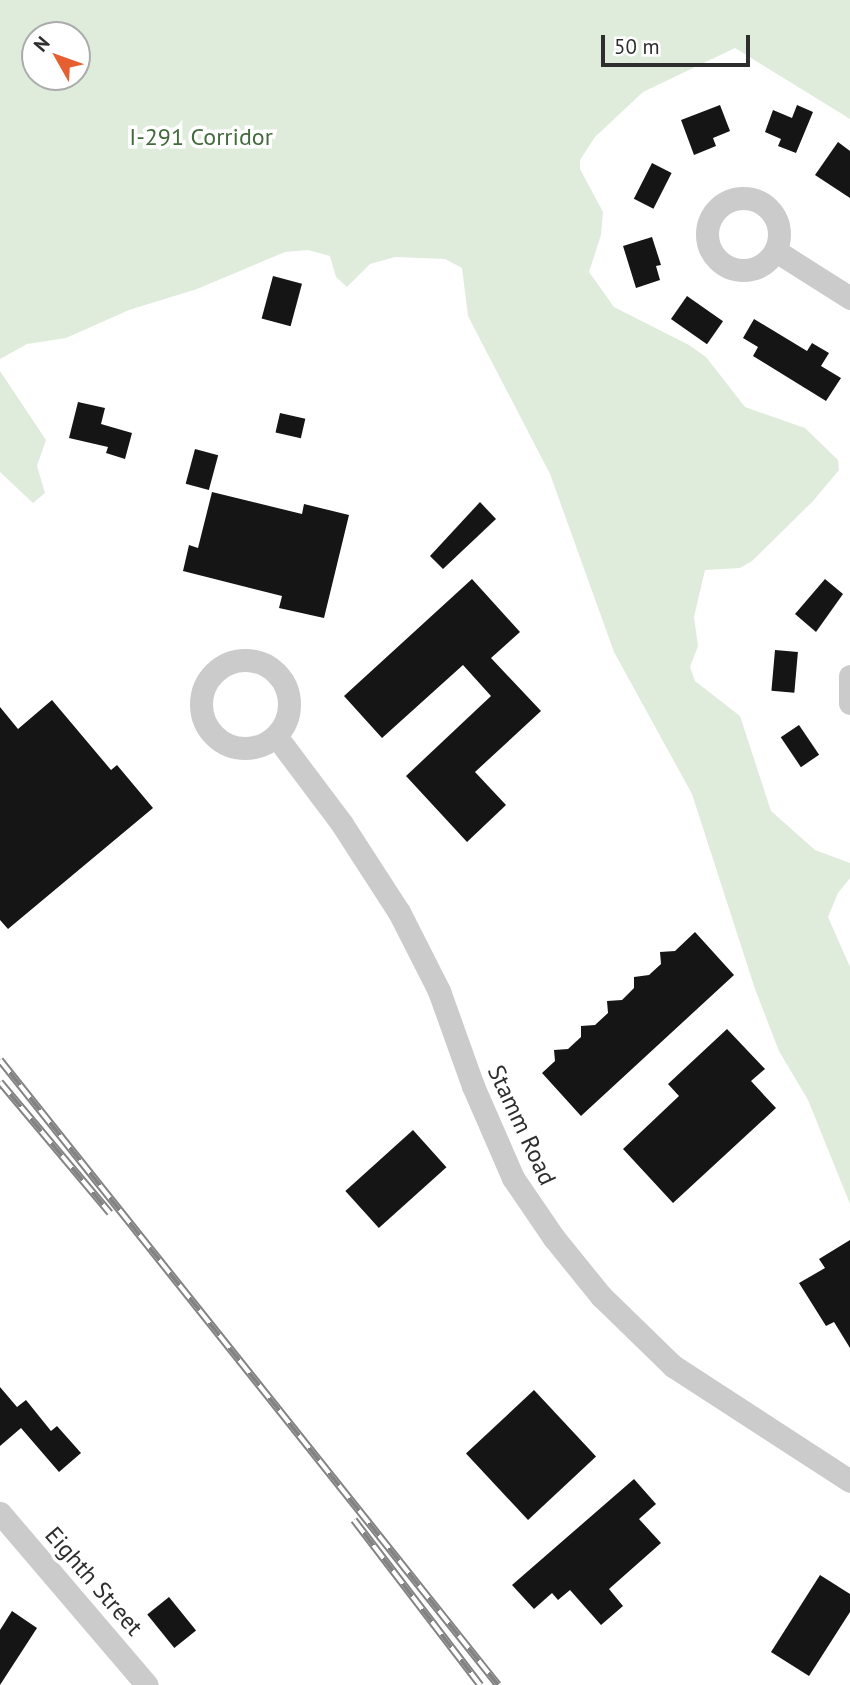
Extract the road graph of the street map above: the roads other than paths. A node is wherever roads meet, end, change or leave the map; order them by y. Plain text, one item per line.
1 (776, 251) dead end
2 (850, 298) edge
3 (850, 676) edge
4 (850, 703) edge
5 (276, 736) dead end
6 (850, 1482) edge
7 (4, 1528) edge
8 (147, 1685) edge

1 - 2 street
3 - 4 street
5 - 6 street, Stamm Road
7 - 8 street, Eighth Street

